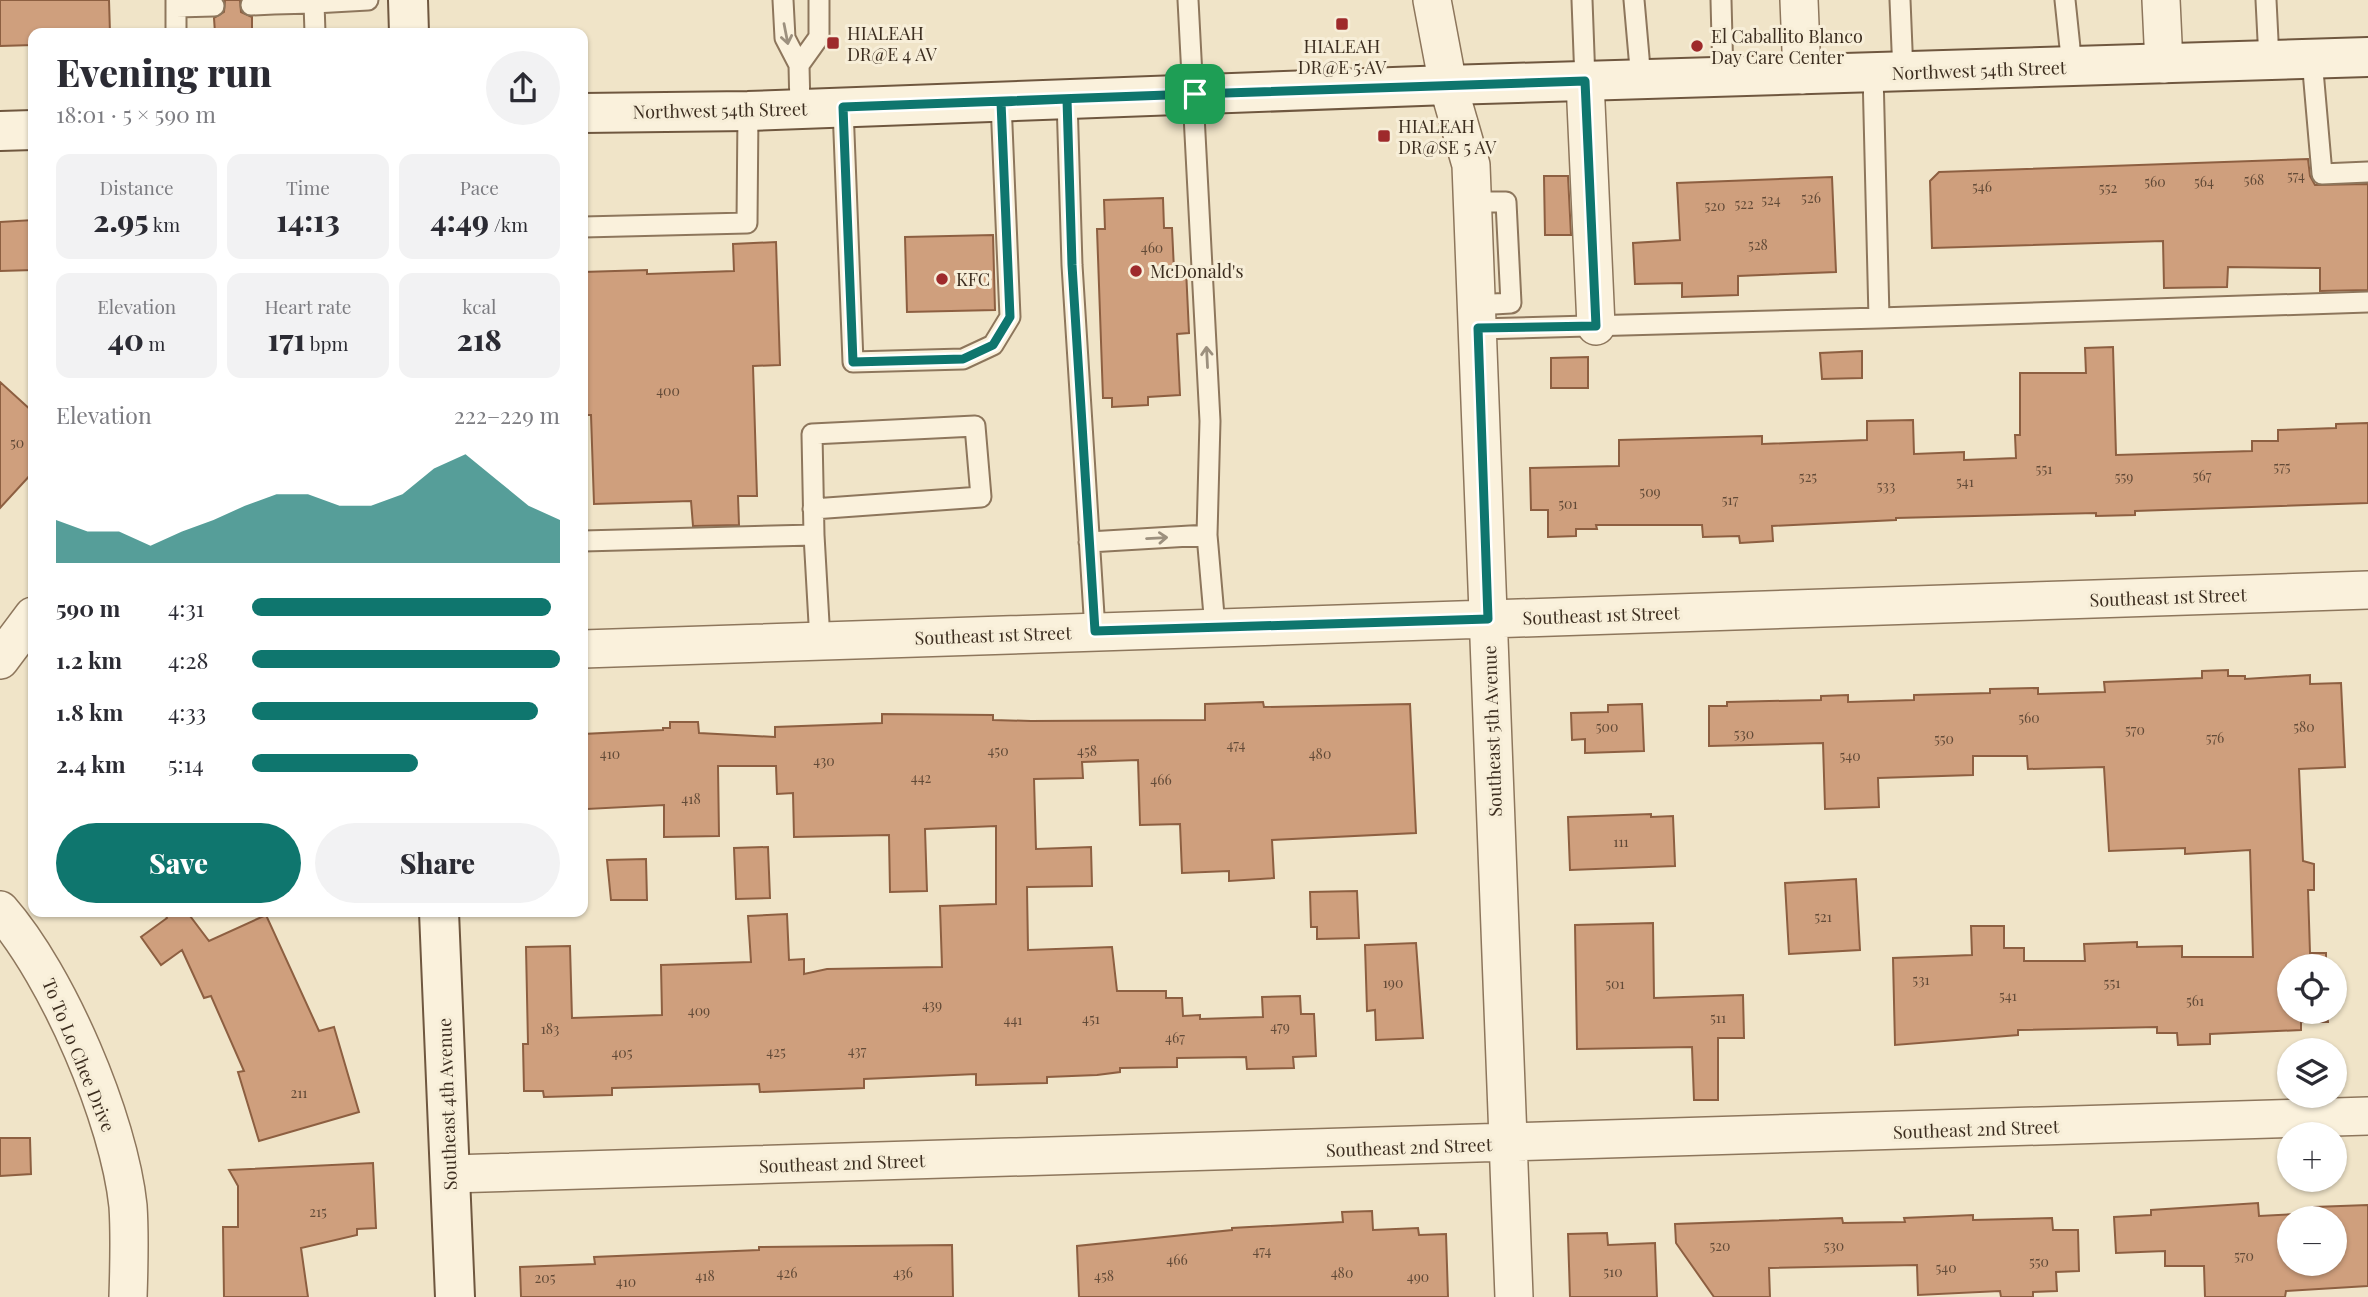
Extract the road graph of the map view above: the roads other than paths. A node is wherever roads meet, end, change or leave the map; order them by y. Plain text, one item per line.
1 (368, 0) edge
2 (408, 0) edge
3 (783, 0) edge
4 (819, 0) edge
5 (1188, 0) edge
6 (1432, 0) edge
7 (1582, 0) edge
8 (1634, 0) edge
9 (1721, 0) edge
10 (1799, 0) edge
11 (1900, 0) edge
12 (2065, 0) edge
13 (2161, 0) edge
14 (2266, 0) edge
15 (274, 2) edge
16 (314, 2) edge
17 (176, 3) edge
18 (251, 5) dead end
19 (214, 6) dead end
20 (176, 28) edge
21 (315, 28) edge
22 (409, 28) edge
23 (2368, 57) edge
24 (2312, 59) junction
25 (2269, 60) junction
26 (2164, 64) junction
27 (799, 65) junction
28 (2072, 67) junction
29 (1888, 73) junction
30 (1802, 75) junction
31 (1723, 78) junction
32 (1641, 80) junction
33 (1585, 81) junction
34 (1448, 85) junction
35 (1195, 94) junction
36 (1067, 99) junction
37 (1001, 102) junction
38 (843, 107) junction
39 (800, 109) junction
40 (748, 111) junction
41 (588, 113) edge
42 (28, 130) edge
43 (0, 131) edge
44 (2368, 172) edge
45 (588, 227) edge
46 (2368, 302) edge
47 (1477, 317) junction
48 (1879, 318) junction
49 (1596, 326) junction
50 (813, 509) junction
51 (814, 535) junction
52 (1207, 535) junction
53 (588, 541) edge
54 (1089, 542) junction
55 (2368, 590) edge
56 (1488, 619) junction
57 (28, 623) edge
58 (1215, 627) junction
59 (1095, 631) junction
60 (820, 640) junction
61 (588, 649) edge
62 (0, 660) edge
63 (0, 910) edge
64 (439, 917) edge
65 (2368, 1116) edge
66 (1508, 1144) junction
67 (450, 1174) junction
68 (128, 1297) edge
69 (455, 1297) edge
70 (1514, 1297) edge

1 - 16 lane
2 - 22 main road
3 -> 27 lane
4 - 27 lane
5 - 35 lane
6 - 34 street, Southeast 5th Avenue
7 - 33 lane
8 - 32 lane
9 - 31 lane
10 - 30 street
11 - 29 lane
12 - 28 lane
13 - 26 street
14 - 25 lane
15 - 16 lane
15 - 18 lane
16 - 21 lane
17 - 19 lane
17 - 20 lane
23 - 24 main road, Northwest 54th Street
24 - 25 main road, Northwest 54th Street
24 - 44 lane
25 - 26 main road, Northwest 54th Street
26 - 28 main road, Northwest 54th Street
27 - 39 lane
28 - 29 main road, Northwest 54th Street
29 - 30 main road, Northwest 54th Street
29 - 48 lane
30 - 31 main road, Northwest 54th Street
31 - 32 main road, Northwest 54th Street
32 - 33 main road, Northwest 54th Street
33 - 34 main road, Northwest 54th Street
33 - 49 street
34 - 35 main road, Northwest 54th Street
34 - 47 street, Southeast 5th Avenue
35 - 36 main road, Northwest 54th Street
52 -> 35 lane
36 - 37 main road, Northwest 54th Street
36 - 54 lane
37 - 38 main road, Northwest 54th Street
37 - 38 lane
38 - 39 main road, Northwest 54th Street
39 - 40 main road, Northwest 54th Street
40 - 41 main road, Northwest 54th Street
40 - 45 lane
42 - 43 main road
46 - 48 lane
47 - 49 lane
47 - 56 street, Southeast 5th Avenue
48 - 49 lane
50 - 50 lane
50 - 51 lane
51 - 53 lane
51 - 60 lane
54 -> 52 lane
52 - 58 lane
54 - 59 lane
55 - 56 street, Southeast 1st Street
56 - 58 street, Southeast 1st Street
56 - 66 street, Southeast 5th Avenue
57 - 62 street
58 - 59 street, Southeast 1st Street
59 - 60 street, Southeast 1st Street
60 - 61 street, Southeast 1st Street
63 - 68 street, To To Lo Chee Drive
64 - 67 main road, Southeast 4th Avenue
65 - 66 street, Southeast 2nd Street
66 - 67 street, Southeast 2nd Street
66 - 70 street, Southeast 5th Avenue
67 - 69 main road, Southeast 4th Avenue

